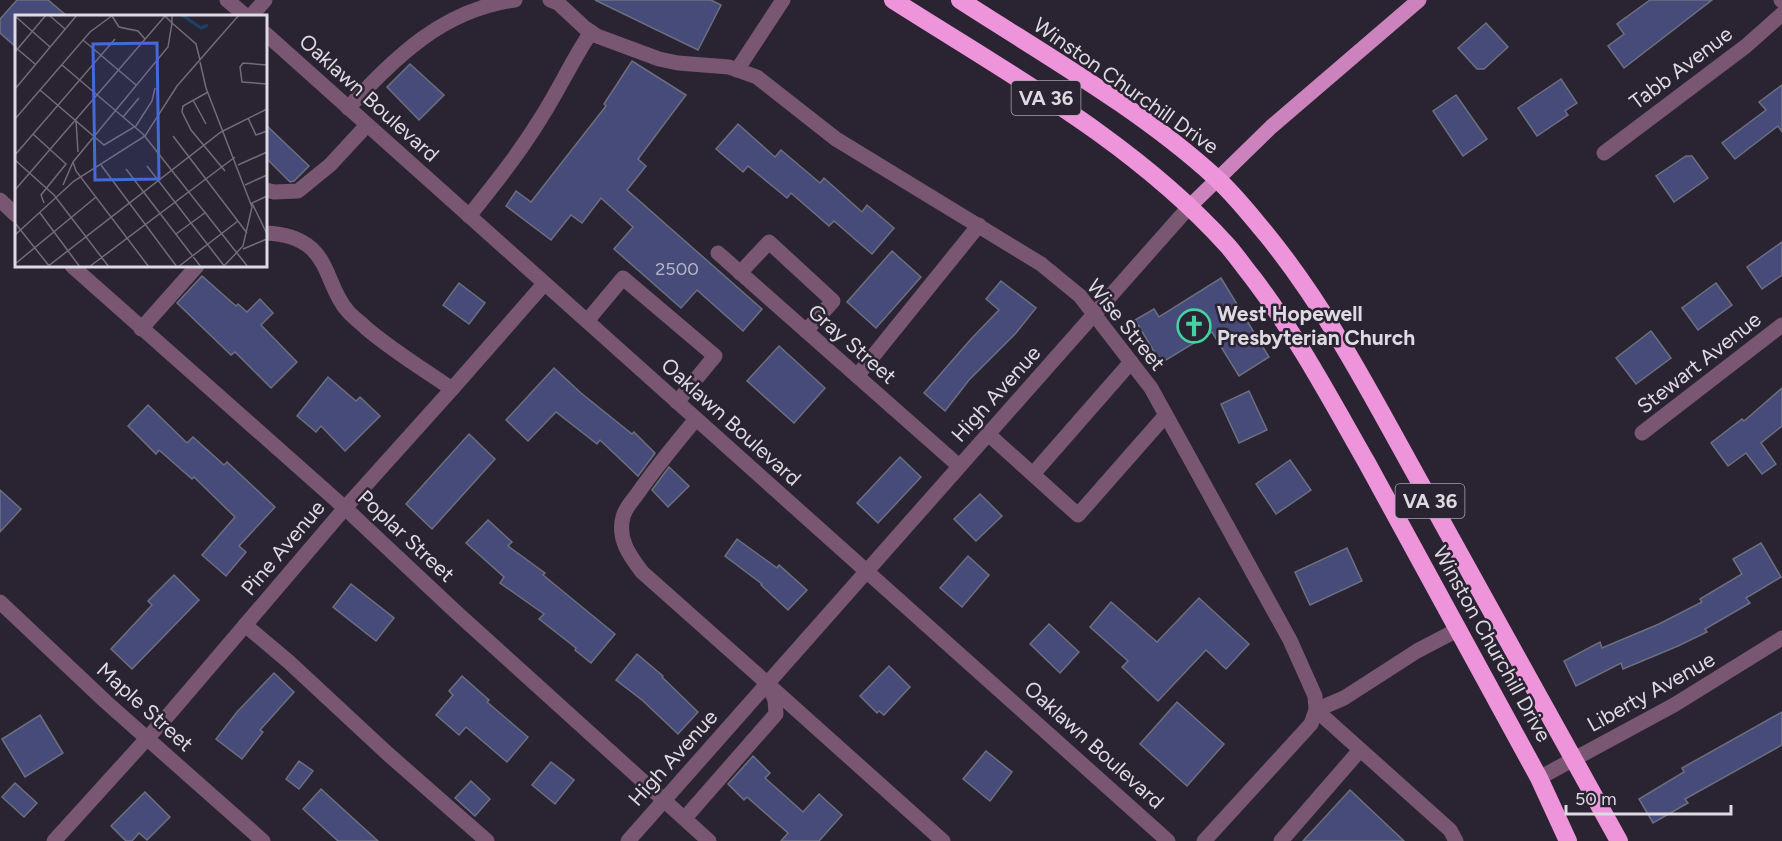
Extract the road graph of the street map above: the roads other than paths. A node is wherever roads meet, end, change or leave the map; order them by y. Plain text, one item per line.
1 (227, 0) edge
2 (265, 0) edge
3 (515, 0) edge
4 (550, 0) edge
5 (783, 0) edge
6 (893, 0) edge
7 (960, 0) edge
8 (1419, 0) edge
9 (1782, 14) edge
10 (245, 15) edge
11 (252, 15) edge
12 (591, 32) junction
13 (268, 40) edge
14 (737, 70) junction
15 (348, 108) junction
16 (367, 124) junction
17 (1604, 153) dead end
18 (1217, 178) junction
19 (267, 190) edge
20 (0, 200) edge
21 (1189, 207) junction
22 (15, 214) edge
23 (468, 216) junction
24 (978, 225) junction
25 (267, 233) edge
26 (718, 253) dead end
27 (73, 267) edge
28 (196, 267) edge
29 (740, 273) junction
30 (544, 284) junction
31 (1095, 314) junction
32 (586, 321) junction
33 (1782, 325) edge
34 (141, 329) junction
35 (806, 331) junction
36 (1131, 362) junction
37 (857, 376) junction
38 (452, 389) junction
39 (677, 402) junction
40 (1165, 416) junction
41 (696, 419) junction
42 (988, 434) junction
43 (1642, 434) dead end
44 (959, 466) junction
45 (1033, 474) junction
46 (345, 507) junction
47 (868, 572) junction
48 (0, 602) edge
49 (245, 625) junction
50 (1459, 628) junction
51 (1782, 638) edge
52 (768, 684) junction
53 (1316, 710) junction
54 (147, 738) junction
55 (1360, 750) junction
56 (1574, 759) junction
57 (1539, 778) junction
58 (665, 800) junction
59 (685, 818) junction
60 (54, 841) edge
61 (263, 841) edge
62 (487, 841) edge
63 (628, 841) edge
64 (709, 841) edge
65 (943, 841) edge
66 (1168, 841) edge
67 (1204, 841) edge
68 (1281, 841) edge
69 (1456, 841) edge
70 (1568, 841) edge
71 (1619, 841) edge

1 - 10 street
2 - 11 street
3 - 15 street
4 - 12 street
5 - 14 street
6 - 21 highway, Winston Churchill Drive / VA 36
7 - 18 highway, Winston Churchill Drive / VA 36
8 - 18 main road, High Avenue
9 - 17 street, Tabb Avenue
12 - 14 street
12 - 23 street
13 - 15 street, Oaklawn Boulevard
14 - 24 street, Wise Street
15 - 16 street, Oaklawn Boulevard
16 - 19 street
16 - 23 street, Oaklawn Boulevard
18 - 21 main road, High Avenue
18 - 56 highway, Winston Churchill Drive / VA 36
20 - 22 street
21 - 31 street, High Avenue
21 - 50 highway, Winston Churchill Drive / VA 36
23 - 30 street, Oaklawn Boulevard
24 - 31 street, Wise Street
24 - 37 street
25 - 38 street
26 - 29 street, Gray Street
27 - 34 street, Poplar Street
28 - 34 street
29 - 35 street, Gray Street
29 - 35 street
30 - 32 street, Oaklawn Boulevard
30 - 38 street, Pine Avenue
31 - 36 street, Wise Street
31 - 42 street, High Avenue
32 - 39 street, Oaklawn Boulevard
32 - 39 street
33 - 43 street, Stewart Avenue
34 - 46 street, Poplar Street
35 - 37 street, Gray Street
36 - 40 street, Wise Street
36 - 45 street
37 - 44 street, Gray Street
38 - 46 street, Pine Avenue
39 - 41 street, Oaklawn Boulevard
40 - 45 street
40 - 53 street, Wise Street
41 - 47 street, Oaklawn Boulevard
41 - 52 street
42 - 44 street, High Avenue
42 - 45 street
44 - 47 street, High Avenue
46 - 49 street, Pine Avenue
46 - 58 street, Poplar Street
47 - 52 street, High Avenue
47 - 66 street, Oaklawn Boulevard
48 - 54 street, Maple Street
49 - 54 street, Pine Avenue
49 - 62 street
50 - 53 street
50 - 57 highway, Winston Churchill Drive / VA 36
51 - 56 street, Liberty Avenue
52 - 58 street, High Avenue
52 - 59 street
52 - 65 street
53 - 55 street
53 - 67 street
54 - 60 street, Pine Avenue
54 - 61 street, Maple Street
55 - 68 street
55 - 69 street
56 - 57 street, Liberty Avenue
56 - 71 highway, Winston Churchill Drive / VA 36
57 - 70 highway, Winston Churchill Drive / VA 36
58 - 59 street, Poplar Street
58 - 63 street, High Avenue
59 - 64 street, Poplar Street

